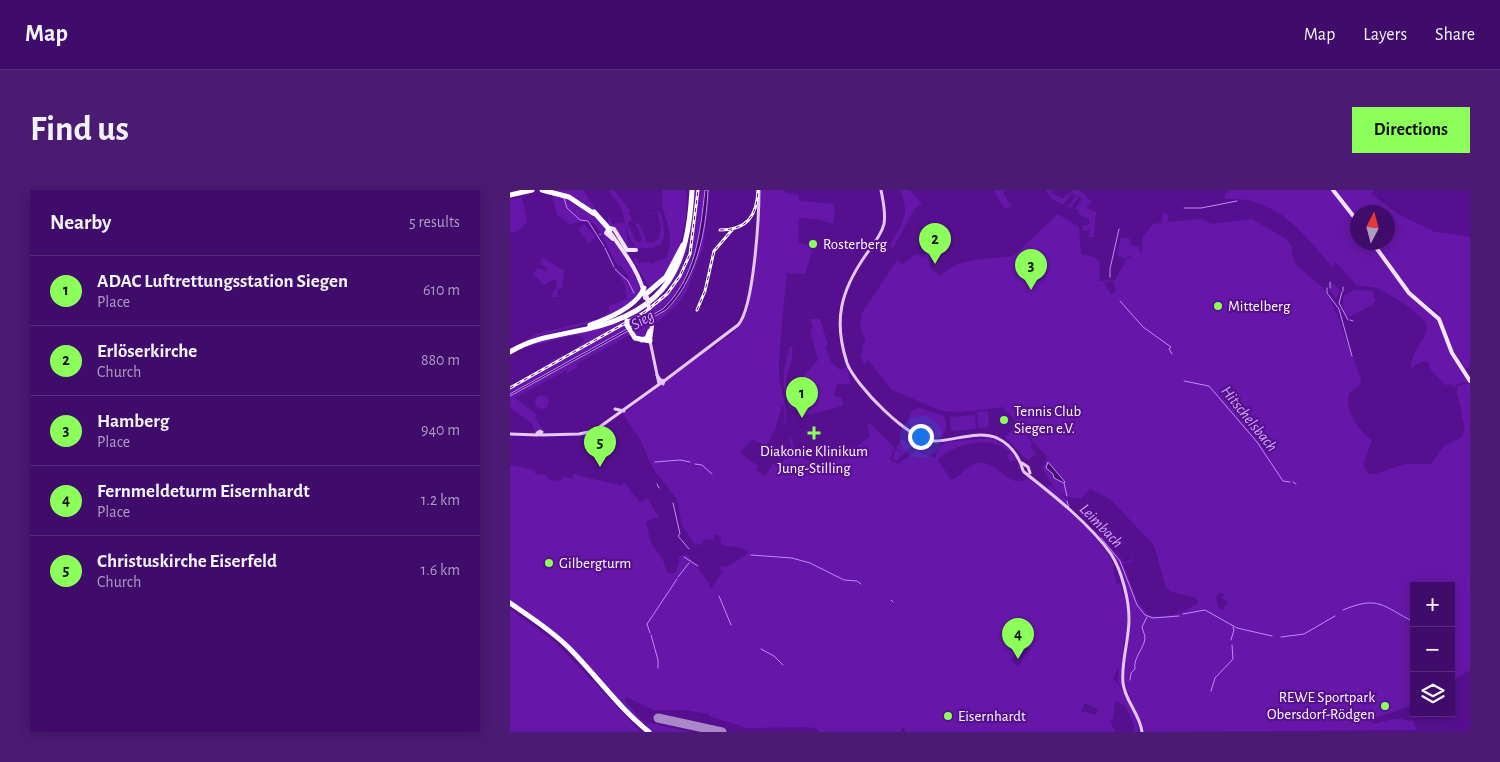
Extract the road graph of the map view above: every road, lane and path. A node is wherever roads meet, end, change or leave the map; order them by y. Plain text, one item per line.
1 (521, 190) edge
2 (532, 190) edge
3 (542, 190) edge
4 (552, 190) edge
5 (690, 190) edge
6 (759, 190) edge
7 (881, 190) edge
8 (1333, 190) edge
9 (512, 193) edge
10 (691, 198) junction
11 (1350, 212) edge
12 (609, 231) junction
13 (685, 239) junction
14 (618, 242) junction
15 (624, 249) junction
16 (636, 250) dead end
17 (1378, 250) edge
18 (627, 256) junction
19 (631, 261) junction
20 (644, 293) junction
21 (632, 312) junction
22 (614, 321) junction
23 (626, 323) junction
24 (580, 328) junction
25 (651, 328) junction
26 (641, 340) junction
27 (651, 341) junction
28 (510, 351) edge
29 (656, 374) junction
30 (1469, 379) edge
31 (662, 381) junction
32 (655, 389) junction
33 (615, 409) dead end
34 (625, 411) junction
35 (510, 434) edge
36 (510, 605) edge
37 (565, 646) junction
38 (644, 732) edge
39 (648, 732) edge
40 (1142, 732) edge

1 - 9 highway
2 - 9 highway
3 - 12 highway, bridge
4 - 12 highway, bridge
5 - 10 highway
6 - 31 main road
7 - 40 main road
8 - 11 main road
10 - 13 highway
10 - 21 highway
12 - 14 main road
12 - 15 main road
13 - 20 highway
13 - 24 highway
14 - 16 main road
14 - 18 main road
15 - 18 main road
15 - 19 main road
17 - 30 main road
18 - 19 main road
18 - 20 main road
19 - 20 main road
20 - 24 highway
20 - 25 main road, bridge
21 - 22 highway
21 - 23 highway
22 - 23 highway
22 - 28 highway
23 - 26 highway
24 - 28 highway
25 - 26 highway
25 - 27 main road
26 - 27 highway
27 - 29 main road
29 - 31 main road
29 - 32 main road
31 - 32 main road
32 - 34 main road
33 - 34 main road
34 - 35 main road
36 - 37 highway
37 - 38 highway
37 - 39 highway

